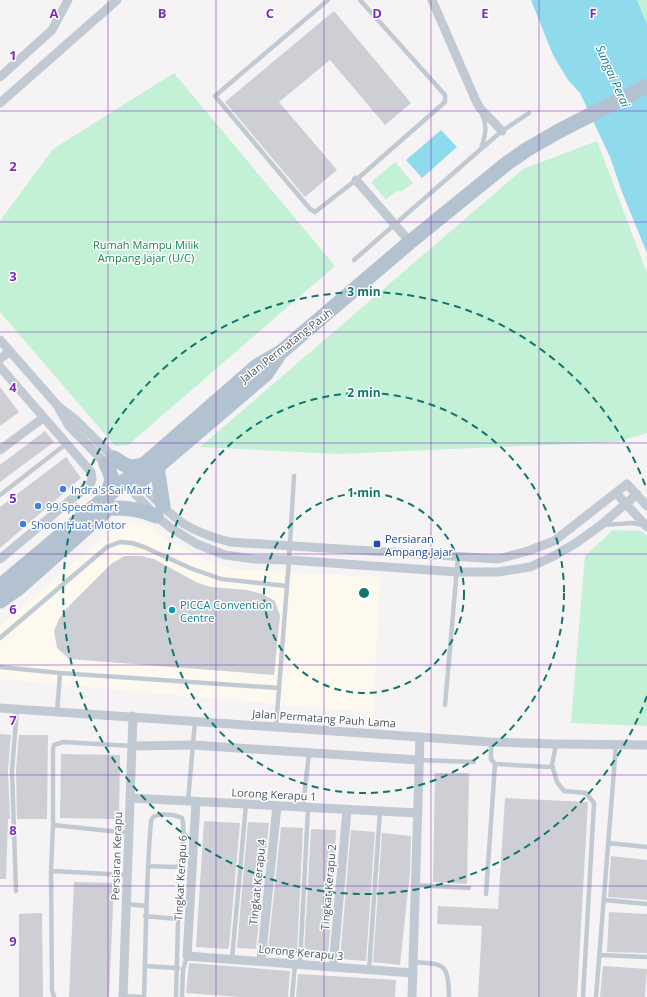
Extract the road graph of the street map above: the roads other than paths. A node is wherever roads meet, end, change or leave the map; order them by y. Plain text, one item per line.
1 (68, 0) edge
2 (117, 0) edge
3 (328, 0) edge
4 (360, 0) edge
5 (432, 0) edge
6 (0, 77) edge
7 (647, 86) edge
8 (0, 103) edge
9 (480, 108) junction
10 (529, 113) dead end
11 (502, 131) junction
12 (481, 149) junction
13 (356, 180) junction
14 (395, 224) junction
15 (410, 242) junction
16 (354, 260) dead end
17 (0, 340) edge
18 (10, 351) junction
19 (0, 359) edge
20 (0, 368) edge
21 (43, 418) junction
22 (66, 444) junction
23 (0, 450) edge
24 (110, 461) junction
25 (151, 466) junction
26 (294, 476) dead end
27 (131, 482) junction
28 (616, 493) junction
29 (637, 494) junction
30 (0, 495) edge
31 (105, 504) junction
32 (626, 504) junction
33 (647, 506) edge
34 (159, 511) junction
35 (601, 526) junction
36 (647, 526) edge
37 (290, 546) junction
38 (458, 557) junction
39 (0, 559) edge
40 (289, 560) junction
41 (457, 572) junction
42 (0, 586) edge
43 (287, 586) junction
44 (0, 601) edge
45 (0, 638) edge
46 (0, 667) edge
47 (60, 673) junction
48 (279, 688) junction
49 (445, 705) dead end
50 (0, 708) edge
51 (17, 709) junction
52 (57, 712) junction
53 (133, 716) junction
54 (195, 721) junction
55 (276, 727) junction
56 (420, 737) junction
57 (491, 742) junction
58 (556, 744) junction
59 (647, 744) edge
60 (193, 745) junction
61 (616, 745) junction
62 (132, 746) junction
63 (309, 753) junction
64 (418, 760) junction
65 (474, 762) dead end
66 (495, 764) junction
67 (552, 765) junction
68 (130, 798) junction
69 (192, 802) junction
70 (246, 804) junction
71 (277, 806) junction
72 (306, 807) junction
73 (347, 810) junction
74 (380, 811) junction
75 (417, 813) junction
76 (53, 825) junction
77 (129, 833) junction
78 (608, 843) junction
79 (647, 847) edge
80 (148, 866) junction
81 (51, 871) junction
82 (128, 875) junction
83 (415, 885) junction
84 (469, 888) dead end
85 (16, 891) dead end
86 (486, 894) dead end
87 (604, 900) junction
88 (127, 904) junction
89 (647, 904) edge
90 (146, 906) junction
91 (145, 916) junction
92 (600, 954) junction
93 (187, 956) junction
94 (647, 957) edge
95 (232, 959) junction
96 (261, 961) junction
97 (413, 962) junction
98 (297, 964) junction
99 (145, 966) junction
100 (332, 967) junction
101 (178, 968) junction
102 (369, 970) junction
103 (413, 973) junction
104 (123, 996) edge
105 (54, 997) edge
106 (143, 997) edge
107 (176, 997) edge
108 (182, 997) edge
109 (186, 997) edge
110 (292, 997) edge
111 (412, 997) edge
112 (449, 997) edge
113 (583, 997) edge
114 (596, 997) edge

1 - 6 street
2 - 8 street
3 - 13 lane
4 - 13 lane
5 - 9 street
7 - 15 main road, Jalan Permatang Pauh
9 - 11 street
9 - 12 lane
10 - 11 lane
11 - 12 lane
12 - 14 lane
13 - 14 street
14 - 15 street
14 - 16 lane
15 - 25 main road, Jalan Permatang Pauh
17 - 18 street
18 - 19 street
18 - 24 street
20 - 21 street
21 - 22 street
21 - 23 street
22 - 30 lane
22 - 39 street
24 - 25 main road
24 - 27 street
24 - 31 main road
25 - 27 main road, Jalan Permatang Pauh
25 - 34 main road
26 - 37 lane
27 - 31 main road, Jalan Permatang Pauh
27 - 34 street
28 - 29 street
28 - 32 street
28 - 38 street
29 - 32 street
29 - 33 street
31 - 34 main road
31 - 42 main road, Jalan Permatang Pauh
31 - 44 main road
32 - 35 street
32 - 36 street
34 - 37 street
34 - 40 street
35 - 36 lane
35 - 41 street
37 - 38 street
37 - 40 lane
38 - 41 lane
40 - 41 street
40 - 43 lane
41 - 49 lane
43 - 45 lane
43 - 48 lane
46 - 47 lane
47 - 48 lane
47 - 52 lane
48 - 55 lane
50 - 51 street, Jalan Permatang Pauh Lama
51 - 52 street, Jalan Permatang Pauh Lama
51 - 85 lane
52 - 53 street, Jalan Permatang Pauh Lama
53 - 54 street, Jalan Permatang Pauh Lama
53 - 62 street, Persiaran Kerapu
54 - 55 street, Jalan Permatang Pauh Lama
54 - 60 lane
55 - 56 street, Jalan Permatang Pauh Lama
56 - 57 street, Jalan Permatang Pauh Lama
56 - 64 street
57 - 58 street, Jalan Permatang Pauh Lama
57 - 66 lane
58 - 61 street, Jalan Permatang Pauh Lama
58 - 67 lane
59 - 61 street, Jalan Permatang Pauh Lama
60 - 62 street
60 - 63 street
60 - 69 lane
61 - 78 lane
62 - 68 street, Persiaran Kerapu
62 - 76 lane
63 - 64 street
63 - 72 lane
64 - 65 lane
64 - 75 street
66 - 67 lane
66 - 86 lane
67 - 113 lane
68 - 69 street, Lorong Kerapu 1
68 - 77 street, Persiaran Kerapu
69 - 70 street, Lorong Kerapu 1
69 - 93 street, Tingkat Kerapu 6
70 - 71 street, Lorong Kerapu 1
70 - 95 lane
71 - 72 street, Lorong Kerapu 1
71 - 96 street, Tingkat Kerapu 4
72 - 73 street, Lorong Kerapu 1
72 - 98 lane
73 - 74 street, Lorong Kerapu 1
73 - 100 street, Tingkat Kerapu 2
74 - 75 street, Lorong Kerapu 1
74 - 102 lane
75 - 83 street
76 - 77 lane
76 - 81 lane
77 - 82 street, Persiaran Kerapu
78 - 79 lane
78 - 87 lane
80 - 80 lane
80 - 90 lane
81 - 82 lane
81 - 105 lane
82 - 88 street, Persiaran Kerapu
83 - 84 lane
83 - 97 street
87 - 89 lane
87 - 92 lane
88 - 90 lane
88 - 104 street, Persiaran Kerapu
90 - 91 lane
91 - 99 lane
91 - 101 lane
92 - 94 lane
92 - 114 lane
93 - 95 street, Lorong Kerapu 3
93 - 108 lane
95 - 96 street, Lorong Kerapu 3
96 - 98 street, Lorong Kerapu 3
97 - 103 street
97 - 112 lane
98 - 100 street, Lorong Kerapu 3
98 - 110 lane
99 - 101 lane
99 - 106 lane
100 - 102 street, Lorong Kerapu 3
101 - 107 lane
102 - 103 street, Lorong Kerapu 3
103 - 111 street
104 - 106 lane
108 - 109 lane

